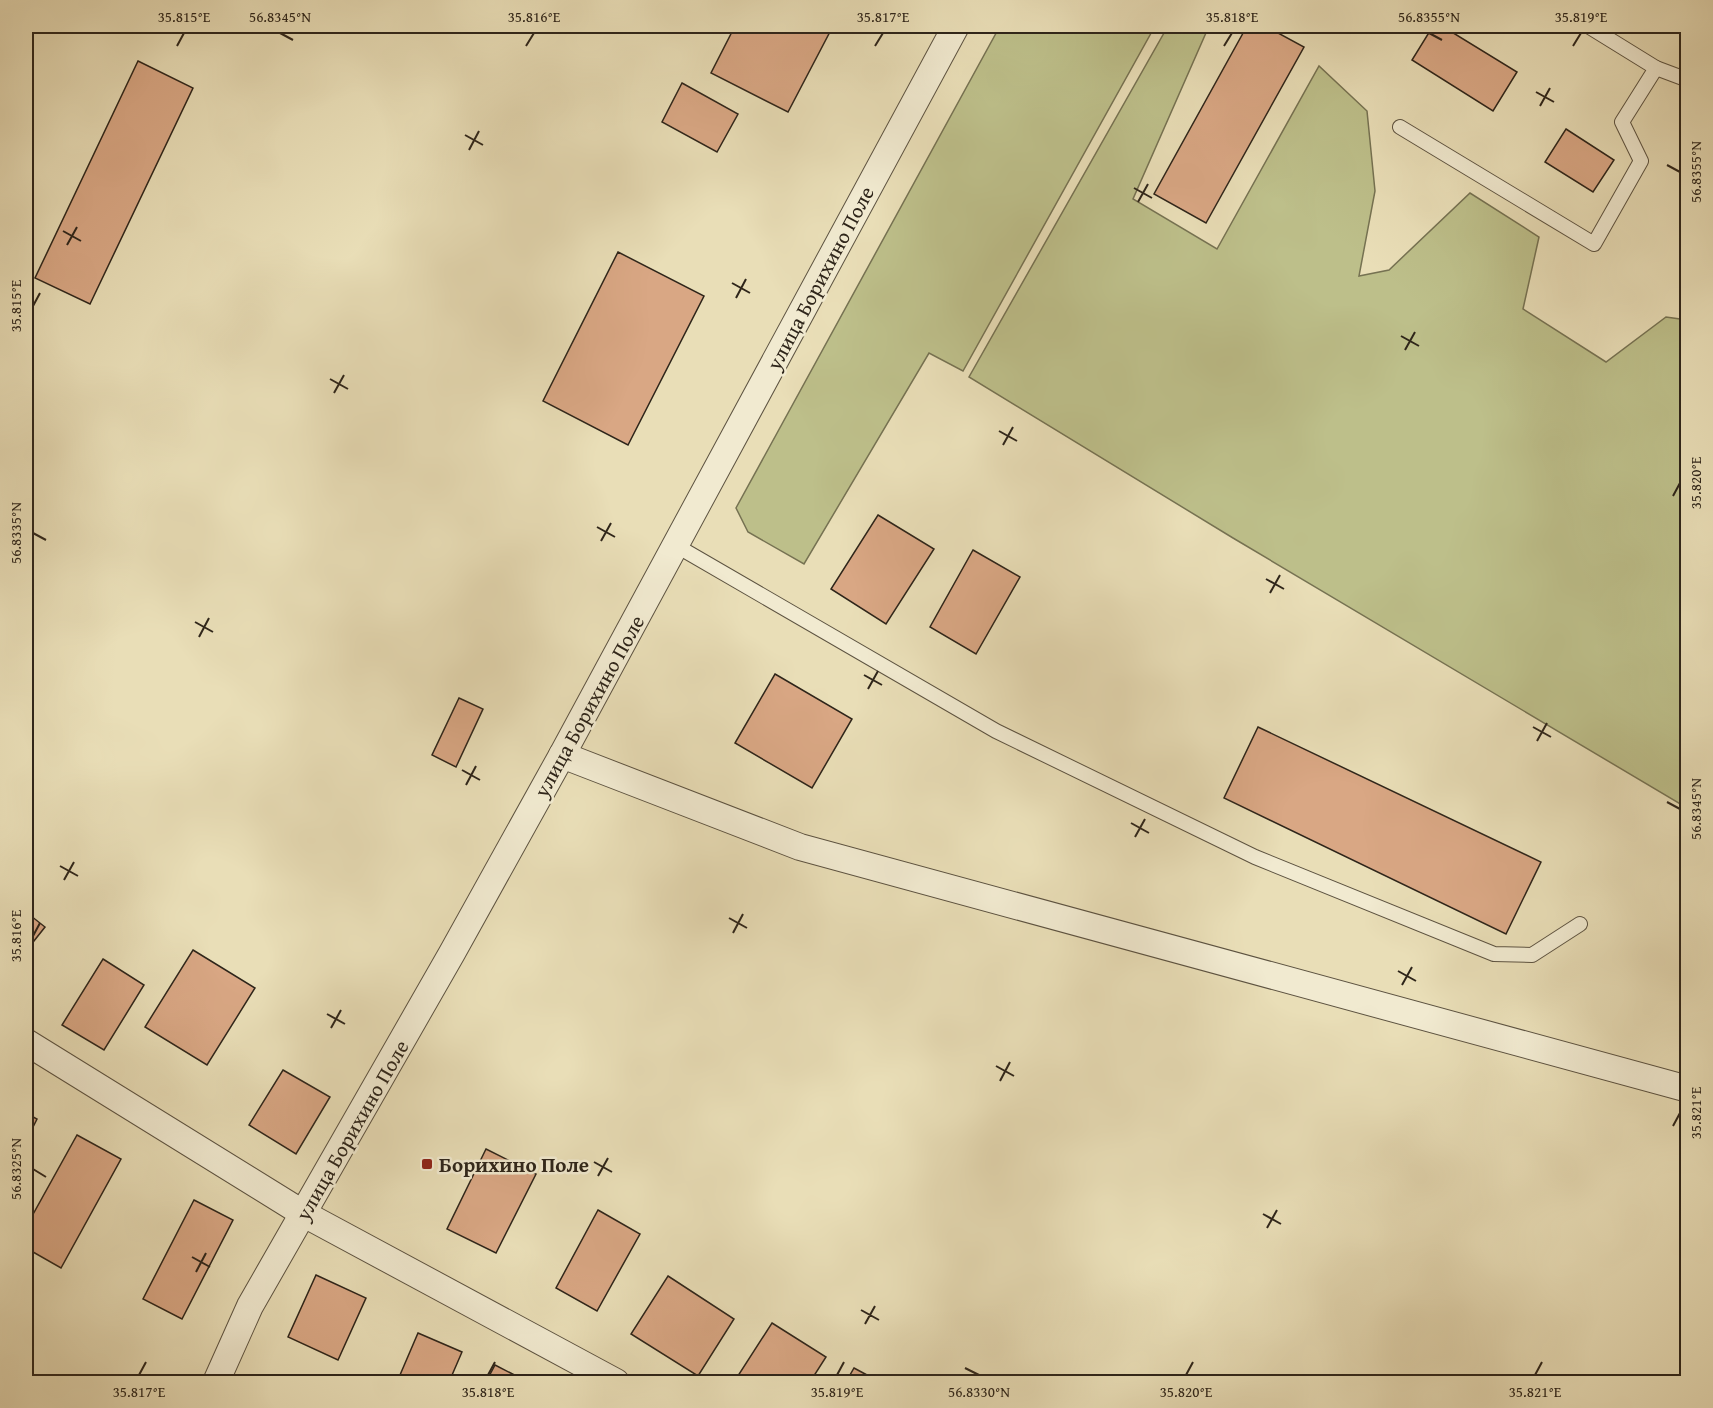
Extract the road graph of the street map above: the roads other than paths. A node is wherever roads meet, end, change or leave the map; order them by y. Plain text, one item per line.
1 (956, 26) edge
2 (1588, 26) edge
3 (1656, 68) junction
4 (1688, 80) edge
5 (1400, 127) dead end
6 (675, 545) junction
7 (562, 755) junction
8 (1580, 924) dead end
9 (26, 1042) edge
10 (1688, 1089) edge
11 (304, 1214) junction
12 (216, 1383) edge
13 (616, 1383) edge

1 - 6 street, улица Борихино Поле
2 - 3 lane
3 - 4 lane
3 - 5 lane
6 - 7 street, улица Борихино Поле
6 - 8 lane
7 - 10 street
7 - 11 street, улица Борихино Поле
9 - 11 street
11 - 12 street, улица Борихино Поле
11 - 13 street

